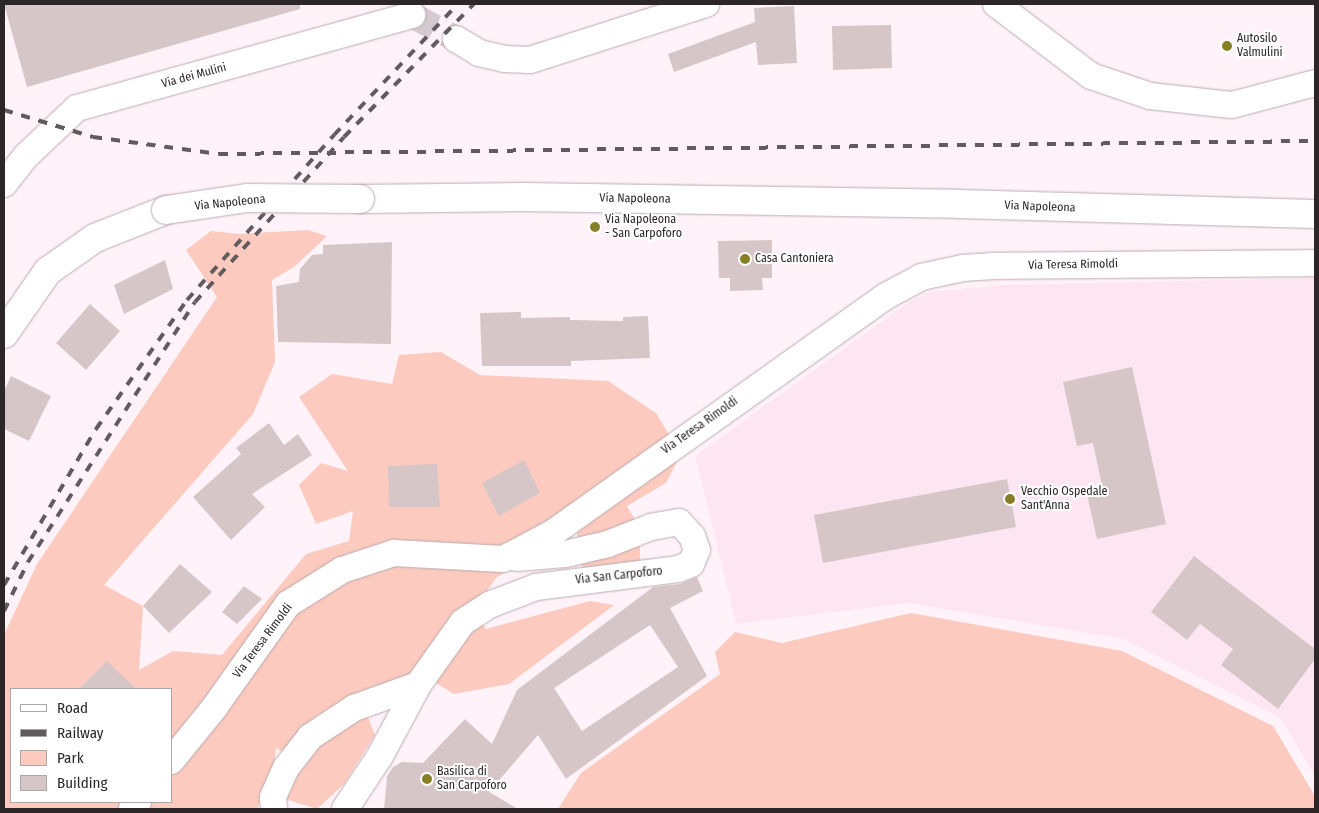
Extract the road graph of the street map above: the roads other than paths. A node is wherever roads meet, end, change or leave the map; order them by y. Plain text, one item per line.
1 (706, 4) edge
2 (996, 4) edge
3 (412, 15) tunnel mouth
4 (456, 39) tunnel mouth
5 (1315, 83) edge
6 (4, 184) edge
7 (1315, 214) edge
8 (1315, 263) edge
9 (4, 334) edge
10 (503, 559) junction
11 (418, 685) junction
12 (172, 760) edge
13 (274, 809) edge
14 (344, 809) edge

1 - 4 street
2 - 5 street
3 - 6 street, Via dei Mulini
7 - 9 main road, Via Napoleona, bridge
8 - 10 street, Via Teresa Rimoldi
10 - 11 street, Via San Carpoforo
10 - 12 street, Via Teresa Rimoldi
11 - 13 street
11 - 14 street, Via San Carpoforo

